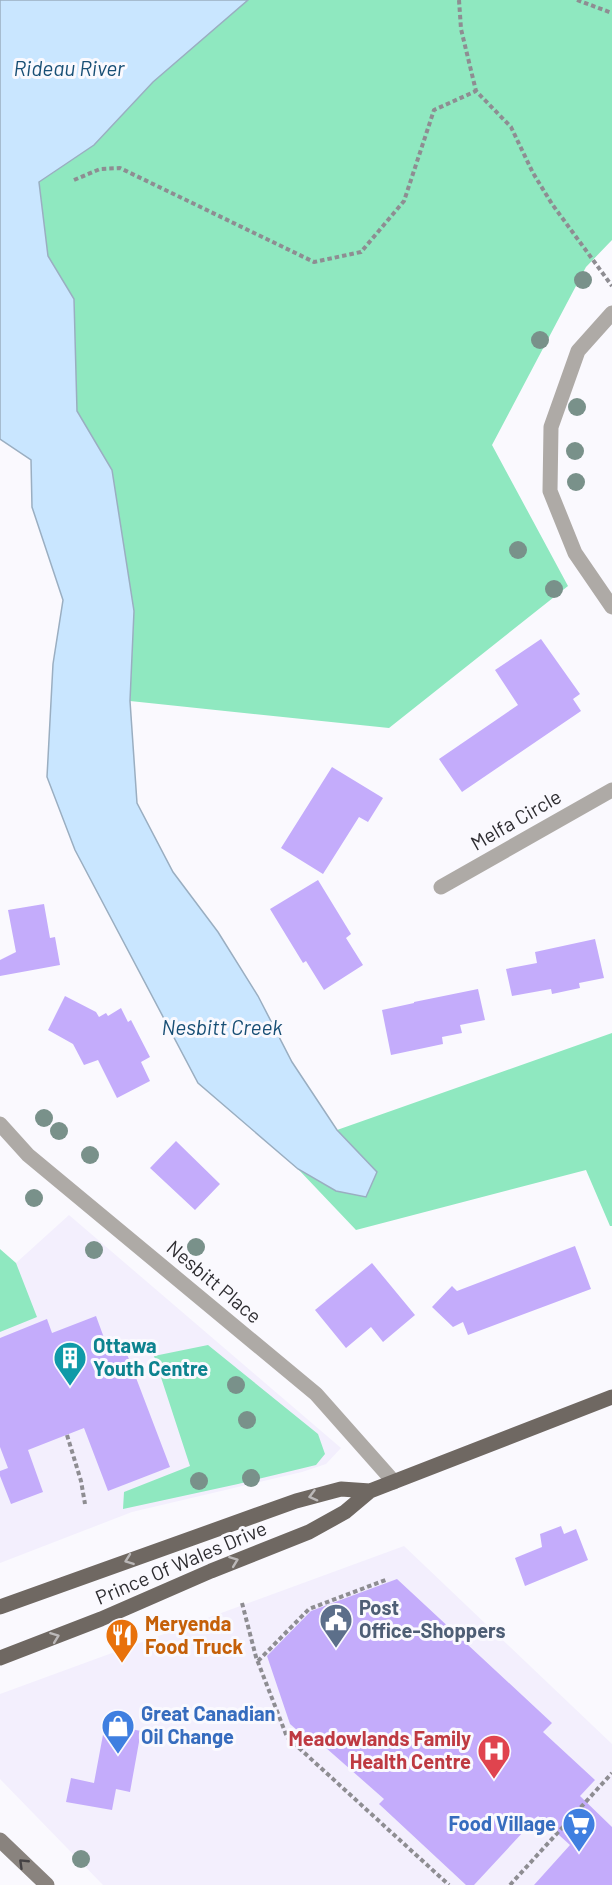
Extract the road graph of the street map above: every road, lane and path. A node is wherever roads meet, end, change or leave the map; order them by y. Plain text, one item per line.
1 (459, 0) edge
2 (577, 0) edge
3 (612, 13) edge
4 (476, 91) junction
5 (74, 180) dead end
6 (612, 286) edge
7 (612, 313) edge
8 (612, 607) edge
9 (612, 790) edge
10 (441, 887) dead end
11 (0, 1124) edge
12 (612, 1397) edge
13 (67, 1435) dead end
14 (394, 1482) junction
15 (370, 1491) junction
16 (85, 1504) dead end
17 (388, 1579) dead end
18 (242, 1604) dead end
19 (0, 1607) edge
20 (0, 1658) edge
21 (258, 1661) junction
22 (612, 1773) edge
23 (0, 1840) edge
24 (47, 1885) edge
25 (449, 1885) edge
26 (510, 1885) edge

1 - 4 path
2 - 3 path
4 - 5 path
4 - 6 path
7 - 8 street
9 - 10 street, Melfa Circle
11 - 14 street, Nesbitt Place
12 - 14 main road, Prince Of Wales Drive
13 - 16 path
14 - 15 main road, Prince Of Wales Drive
15 -> 19 main road, Prince Of Wales Drive
20 -> 15 main road, Prince Of Wales Drive
17 - 21 path
18 - 21 path
21 - 25 path
22 - 26 path
24 -> 23 main road

